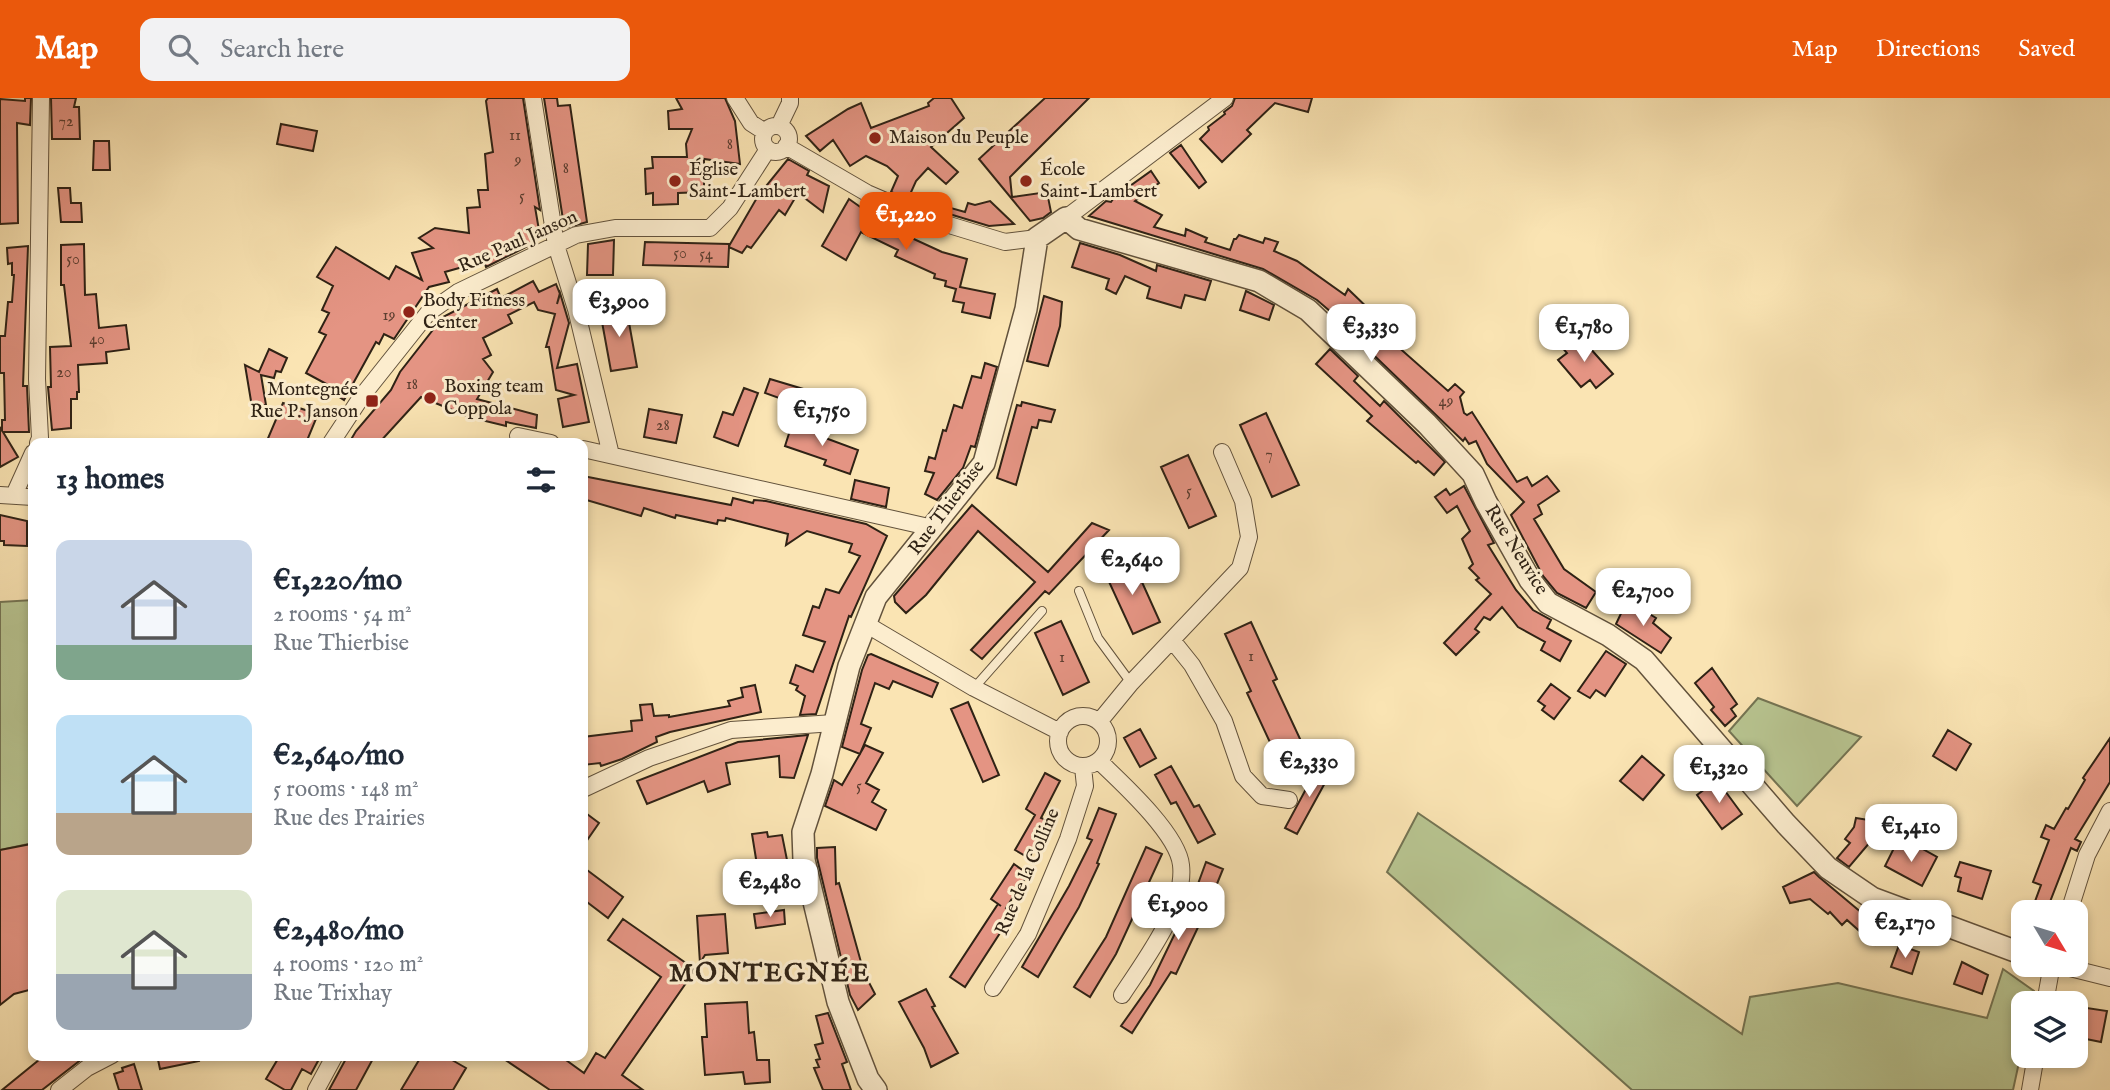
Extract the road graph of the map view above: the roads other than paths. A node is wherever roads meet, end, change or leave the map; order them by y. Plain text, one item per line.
1 (41, 98) edge
2 (533, 98) edge
3 (735, 98) edge
4 (790, 98) edge
5 (1225, 98) edge
6 (772, 129) junction
7 (786, 146) junction
8 (768, 149) junction
9 (1066, 218) junction
10 (1037, 238) junction
11 (556, 245) junction
12 (518, 436) dead end
13 (40, 438) edge
14 (334, 438) edge
15 (527, 438) edge
16 (588, 450) edge
17 (1222, 452) dead end
18 (611, 455) junction
19 (28, 461) edge
20 (7, 495) edge
21 (28, 497) edge
22 (933, 528) junction
23 (1079, 591) dead end
24 (1042, 611) dead end
25 (864, 623) junction
26 (1172, 640) junction
27 (1132, 682) junction
28 (974, 688) junction
29 (1099, 722) junction
30 (834, 723) junction
31 (1060, 732) junction
32 (1099, 761) junction
33 (1083, 767) junction
34 (588, 787) edge
35 (1289, 800) dead end
36 (2110, 811) edge
37 (2073, 900) edge
38 (2011, 950) edge
39 (2088, 973) edge
40 (2110, 978) edge
41 (993, 988) dead end
42 (1122, 995) dead end
43 (100, 1061) edge
44 (331, 1061) edge
45 (2034, 1068) edge
46 (59, 1090) edge
47 (316, 1090) edge
48 (876, 1090) edge
49 (2030, 1090) edge

1 - 13 street
2 - 11 street
3 - 6 street
4 - 6 street
5 - 9 street
6 - 7 street
6 - 8 street
7 - 8 street
7 - 10 street
8 - 11 street, Rue Paul Janson
9 - 10 street
9 - 38 street, Rue Neuvice
10 - 22 street, Rue Thierbise
11 - 14 street, Rue Paul Janson
11 - 18 street
12 - 15 street
16 - 18 street
17 - 26 street
18 - 22 street
19 - 20 street
20 - 21 street
22 - 25 street, Rue Thierbise
23 - 27 lane
24 - 28 lane
25 - 28 street
25 - 30 street, Rue Thierbise
26 - 27 street
26 - 35 street
27 - 29 street
28 - 31 street
29 - 31 street
29 - 32 street
30 - 34 street
30 - 48 street, Rue Thierbise
31 - 33 street
32 - 33 street
32 - 42 street
33 - 41 street, Rue de la Colline
36 - 37 street
39 - 40 street
43 - 46 street
44 - 47 street
45 - 49 street

